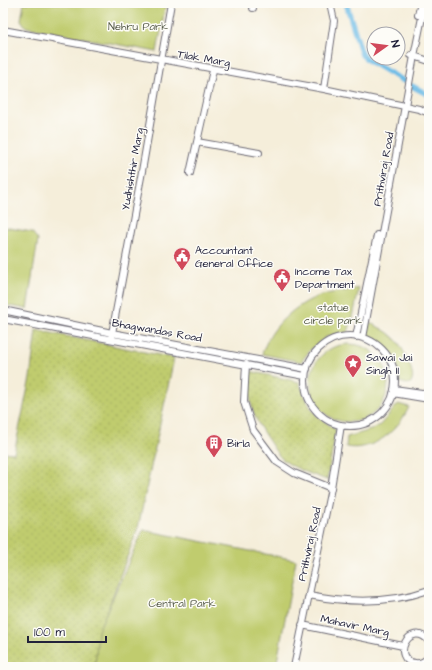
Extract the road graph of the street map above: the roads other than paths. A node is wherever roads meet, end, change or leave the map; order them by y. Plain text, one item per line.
1 (171, 3) edge
2 (330, 3) edge
3 (421, 3) edge
4 (425, 3) edge
5 (3, 30) edge
6 (412, 55) junction
7 (161, 60) junction
8 (429, 61) edge
9 (213, 70) junction
10 (324, 89) junction
11 (403, 106) junction
12 (429, 113) edge
13 (197, 142) junction
14 (259, 153) dead end
15 (190, 173) dead end
16 (3, 310) edge
17 (3, 319) edge
18 (111, 336) junction
19 (360, 338) junction
20 (246, 364) junction
21 (307, 369) junction
22 (305, 376) junction
23 (394, 391) junction
24 (429, 394) edge
25 (429, 400) edge
26 (341, 425) junction
27 (331, 488) junction
28 (429, 590) edge
29 (309, 595) junction
30 (302, 624) junction
31 (429, 641) edge
32 (403, 646) junction
33 (429, 657) edge
34 (408, 660) junction
35 (421, 665) edge
36 (294, 667) edge
37 (414, 667) edge

1 - 7 street, Yudhishthir Marg
2 - 10 street
3 - 6 street, Prithviraj Road
4 - 6 street, Prithviraj Road
5 - 7 street, Tilak Marg
6 - 8 street
6 - 11 street, Prithviraj Road
7 - 9 street, Tilak Marg
7 - 18 street, Yudhishthir Marg
9 - 10 street, Tilak Marg
9 - 13 street
10 - 11 street, Tilak Marg
11 - 12 street, Tilak Marg
11 - 19 street, Prithviraj Road
13 - 14 street
13 - 15 street
16 - 18 street, Bhagwandas Road
17 - 18 street, Bhagwandas Road
18 - 20 street, Bhagwandas Road
18 - 21 street, Bhagwandas Road
19 - 21 street
19 - 23 street
20 - 22 street, Bhagwandas Road
20 - 27 street
21 - 22 street
22 - 26 street
23 - 24 street
23 - 25 street
23 - 26 street
26 - 27 street, Prithviraj Road
27 - 29 street, Prithviraj Road
28 - 29 street
29 - 30 street, Prithviraj Road
30 - 32 street, Mahavir Marg
30 - 36 street, Prithviraj Road
31 - 32 street
32 - 34 street
33 - 35 street
34 - 35 street
34 - 37 street

